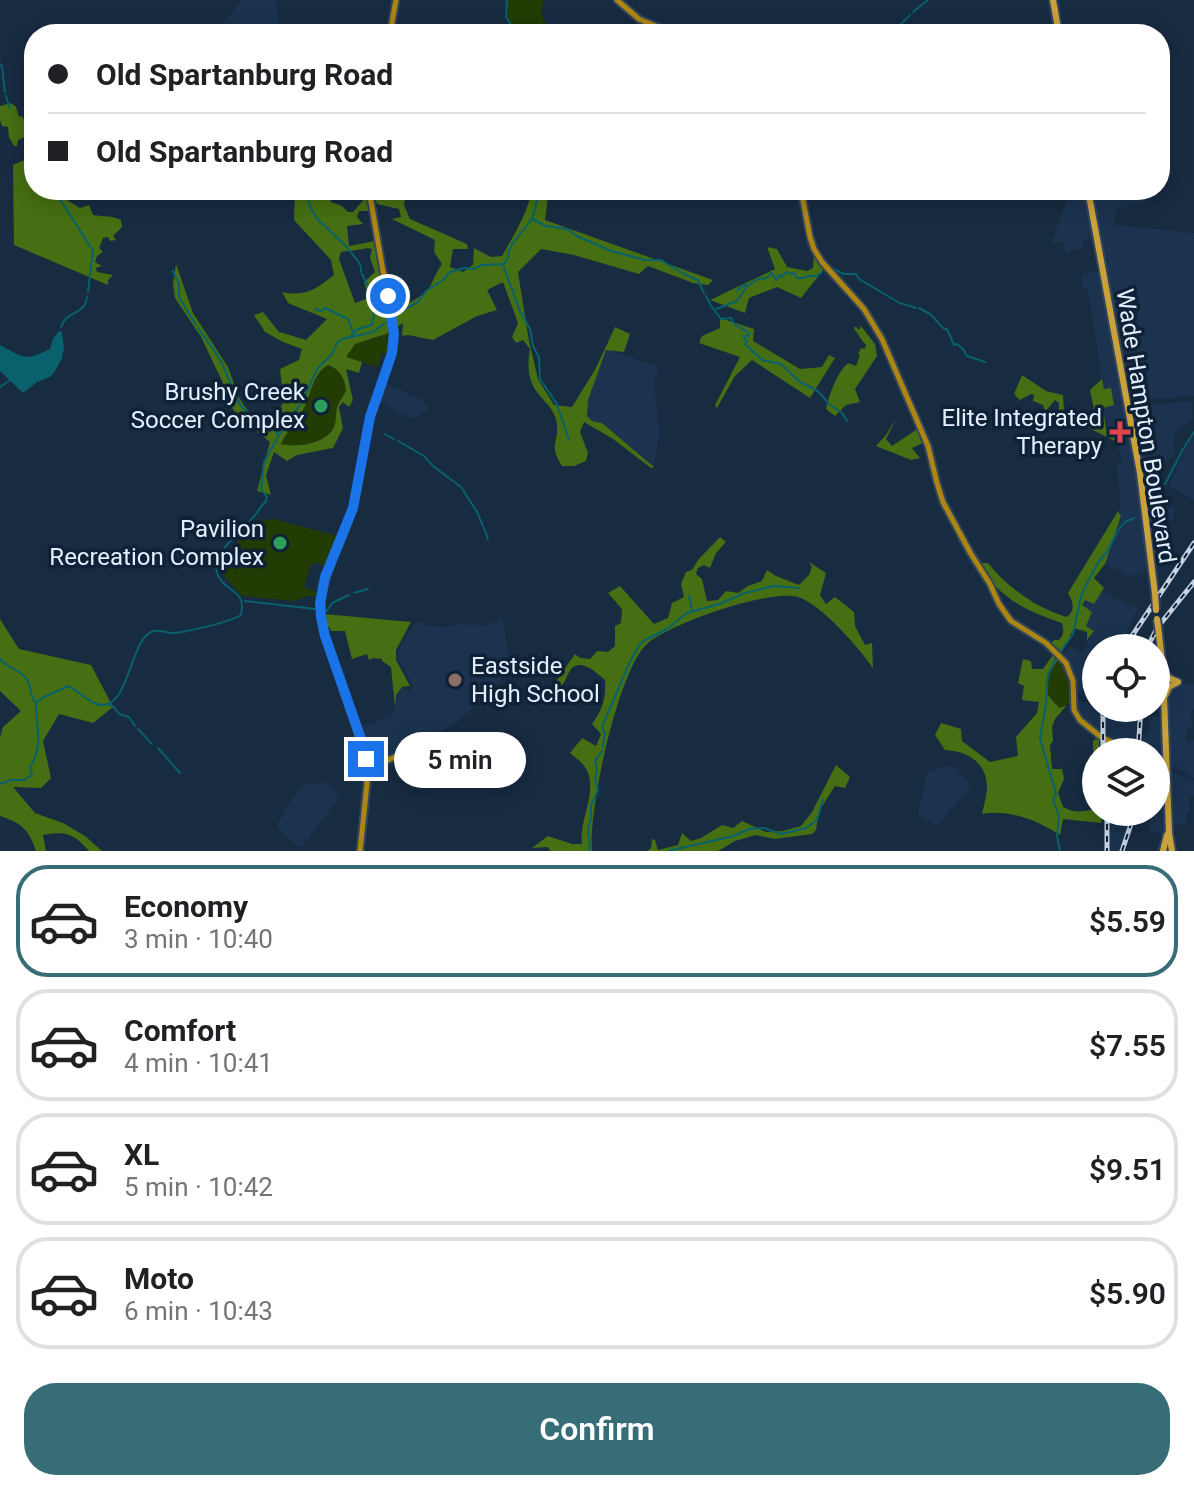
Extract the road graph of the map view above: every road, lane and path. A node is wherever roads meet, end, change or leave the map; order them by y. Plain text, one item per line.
1 (396, 0) edge
2 (617, 0) edge
3 (1053, 0) edge
4 (392, 24) edge
5 (651, 24) edge
6 (1057, 24) edge
7 (371, 200) edge
8 (803, 200) edge
9 (1090, 200) edge
10 (1159, 634) edge
11 (1103, 738) edge
12 (364, 751) junction
13 (395, 757) dead end
14 (1169, 826) edge
15 (1168, 848) edge
16 (360, 851) edge

1 - 4 main road
2 - 5 main road
3 - 6 main road
7 - 12 main road
8 - 11 main road
9 - 10 main road, Wade Hampton Boulevard, bridge
12 - 13 main road
12 - 16 main road
14 - 15 main road, Wade Hampton Boulevard

